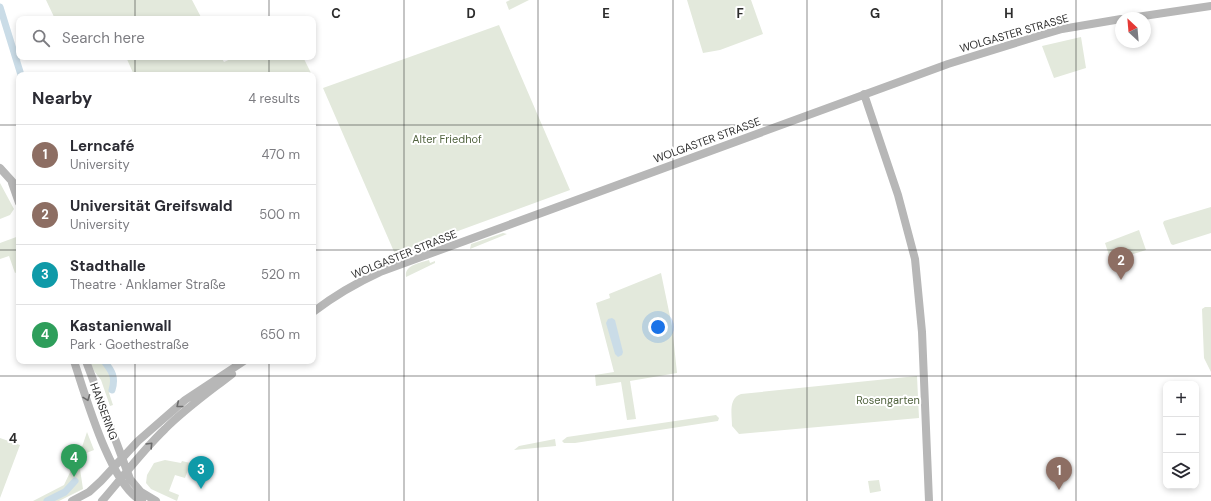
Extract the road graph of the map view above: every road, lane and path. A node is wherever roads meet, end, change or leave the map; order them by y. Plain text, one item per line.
1 (1211, 6) edge
2 (1151, 15) edge
3 (1115, 20) edge
4 (864, 94) junction
5 (0, 168) edge
6 (12, 182) junction
7 (16, 186) edge
8 (16, 194) edge
9 (316, 310) edge
10 (75, 364) edge
11 (87, 364) edge
12 (239, 364) edge
13 (244, 364) edge
14 (122, 458) junction
15 (113, 468) junction
16 (127, 471) junction
17 (120, 479) junction
18 (72, 501) edge
19 (102, 501) edge
20 (142, 501) edge
21 (156, 501) edge
22 (928, 501) edge

1 - 2 main road
3 - 4 main road, WOLGASTER STRASSE
4 - 9 main road, WOLGASTER STRASSE
4 - 22 main road
5 - 6 main road
6 - 7 main road
6 - 8 main road
10 -> 15 main road, HANSERING
11 - 14 main road, HANSERING
12 -> 14 main road
16 -> 13 main road
14 - 15 main road
14 - 16 main road, HANSERING
15 - 17 main road, HANSERING
15 - 18 main road
16 - 17 main road
16 - 21 main road, HANSERING
17 - 19 main road
17 - 20 main road, HANSERING

